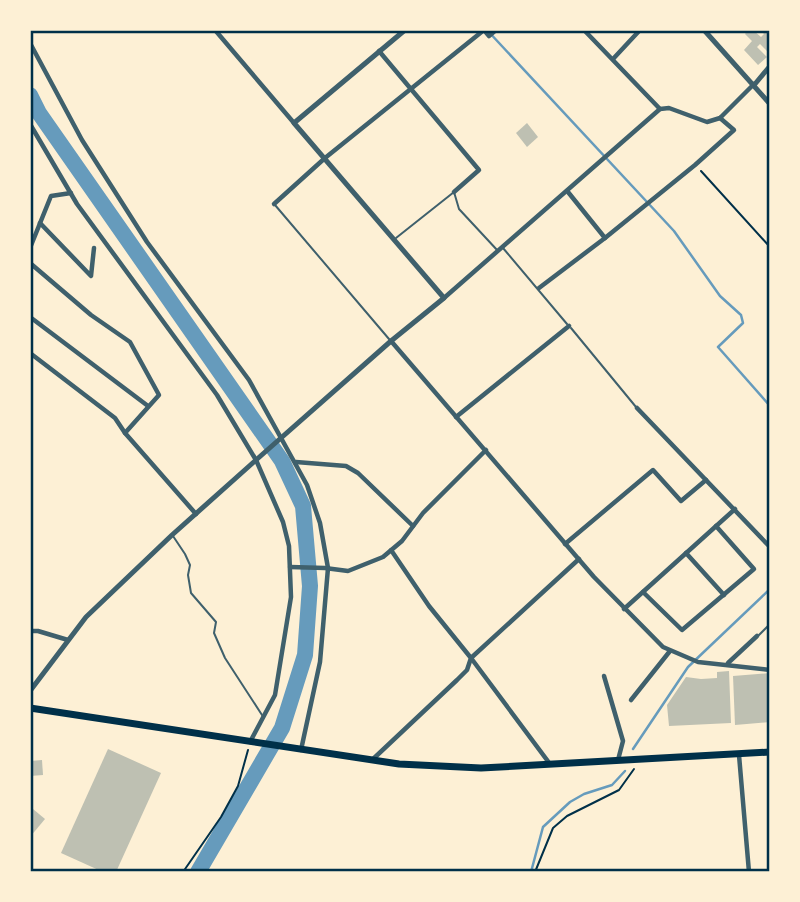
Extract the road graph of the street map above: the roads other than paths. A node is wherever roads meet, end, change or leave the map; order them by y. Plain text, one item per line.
1 (215, 30) edge
2 (405, 30) edge
3 (484, 30) edge
4 (496, 30) edge
5 (584, 30) edge
6 (640, 30) edge
7 (704, 30) edge
8 (30, 43) edge
9 (379, 51) junction
10 (613, 59) junction
11 (770, 66) edge
12 (755, 84) junction
13 (410, 90) junction
14 (770, 103) edge
15 (660, 109) junction
16 (720, 118) junction
17 (294, 123) junction
18 (30, 124) edge
19 (325, 158) junction
20 (454, 192) junction
21 (568, 192) junction
22 (71, 193) junction
23 (274, 204) joint
24 (40, 223) junction
25 (605, 238) junction
26 (393, 241) junction
27 (30, 248) edge
28 (94, 248) dead end
29 (501, 250) junction
30 (30, 263) edge
31 (539, 288) junction
32 (444, 299) junction
33 (30, 317) edge
34 (569, 326) junction
35 (391, 341) junction
36 (30, 353) edge
37 (148, 406) junction
38 (637, 408) joint
39 (456, 417) junction
40 (125, 433) junction
41 (281, 439) junction
42 (486, 450) junction
43 (258, 458) junction
44 (295, 462) junction
45 (706, 480) junction
46 (734, 509) junction
47 (196, 514) junction
48 (413, 526) junction
49 (716, 526) junction
50 (172, 535) junction
51 (565, 544) junction
52 (770, 547) edge
53 (391, 550) junction
54 (686, 553) junction
55 (579, 559) junction
56 (292, 568) junction
57 (326, 568) junction
58 (643, 592) junction
59 (724, 595) junction
60 (624, 609) junction
61 (770, 624) edge
62 (30, 631) edge
63 (757, 636) joint
64 (68, 639) junction
65 (670, 651) junction
66 (471, 658) junction
67 (727, 664) junction
68 (770, 670) edge
69 (604, 676) dead end
70 (30, 691) edge
71 (631, 700) dead end
72 (30, 708) edge
73 (263, 716) junction
74 (253, 743) junction
75 (301, 750) junction
76 (770, 752) edge
77 (739, 754) junction
78 (372, 760) junction
79 (618, 761) junction
80 (550, 764) junction
81 (749, 872) edge

1 - 17 street
2 - 9 street
3 - 4 street
3 - 13 street
5 - 10 street
6 - 10 street
7 - 12 street
8 - 41 street
9 - 13 street
9 - 17 street
10 - 15 street
11 - 12 street
12 - 14 street
12 - 16 street
13 - 19 street
13 - 20 street
15 - 16 street
15 - 21 street
16 - 25 street
17 - 19 street
18 - 22 street
19 - 23 street
19 - 26 street
20 - 26 lane
20 - 29 lane
21 - 25 street
21 - 29 street
22 - 24 street
22 - 43 street
23 - 35 lane
24 - 27 street
24 - 28 street
25 - 31 street
26 - 32 street
29 - 31 lane
29 - 32 street
30 - 37 street
31 - 34 lane
32 - 35 street
33 - 37 street
34 - 38 lane
34 - 39 street
35 - 39 street
35 - 41 street
36 - 40 street
37 - 40 street
38 - 45 street
39 - 42 street
40 - 47 street
41 - 43 street
41 - 44 street
42 - 48 street
42 - 51 street
43 - 47 street
43 - 56 street
44 - 48 street
44 - 57 street
45 - 46 street
45 - 51 street
46 - 49 street
46 - 52 street
47 - 50 street
48 - 53 street
49 - 54 street
49 - 59 street
50 - 64 street
50 - 73 lane
51 - 55 street
53 - 57 street
53 - 66 street
54 - 58 street
54 - 59 street
55 - 60 street
55 - 66 street
56 - 57 street
56 - 73 street
57 - 75 street
58 - 59 street
58 - 60 street
60 - 65 street
61 - 63 lane
62 - 64 street
63 - 67 street
64 - 70 street
65 - 67 street
65 - 71 street
66 - 78 street
66 - 80 street
67 - 68 street
69 - 79 street
72 - 74 main road
73 - 74 street
74 - 75 main road
75 - 78 main road
76 - 77 main road
77 - 79 main road
77 - 81 street
78 - 80 main road
79 - 80 main road

